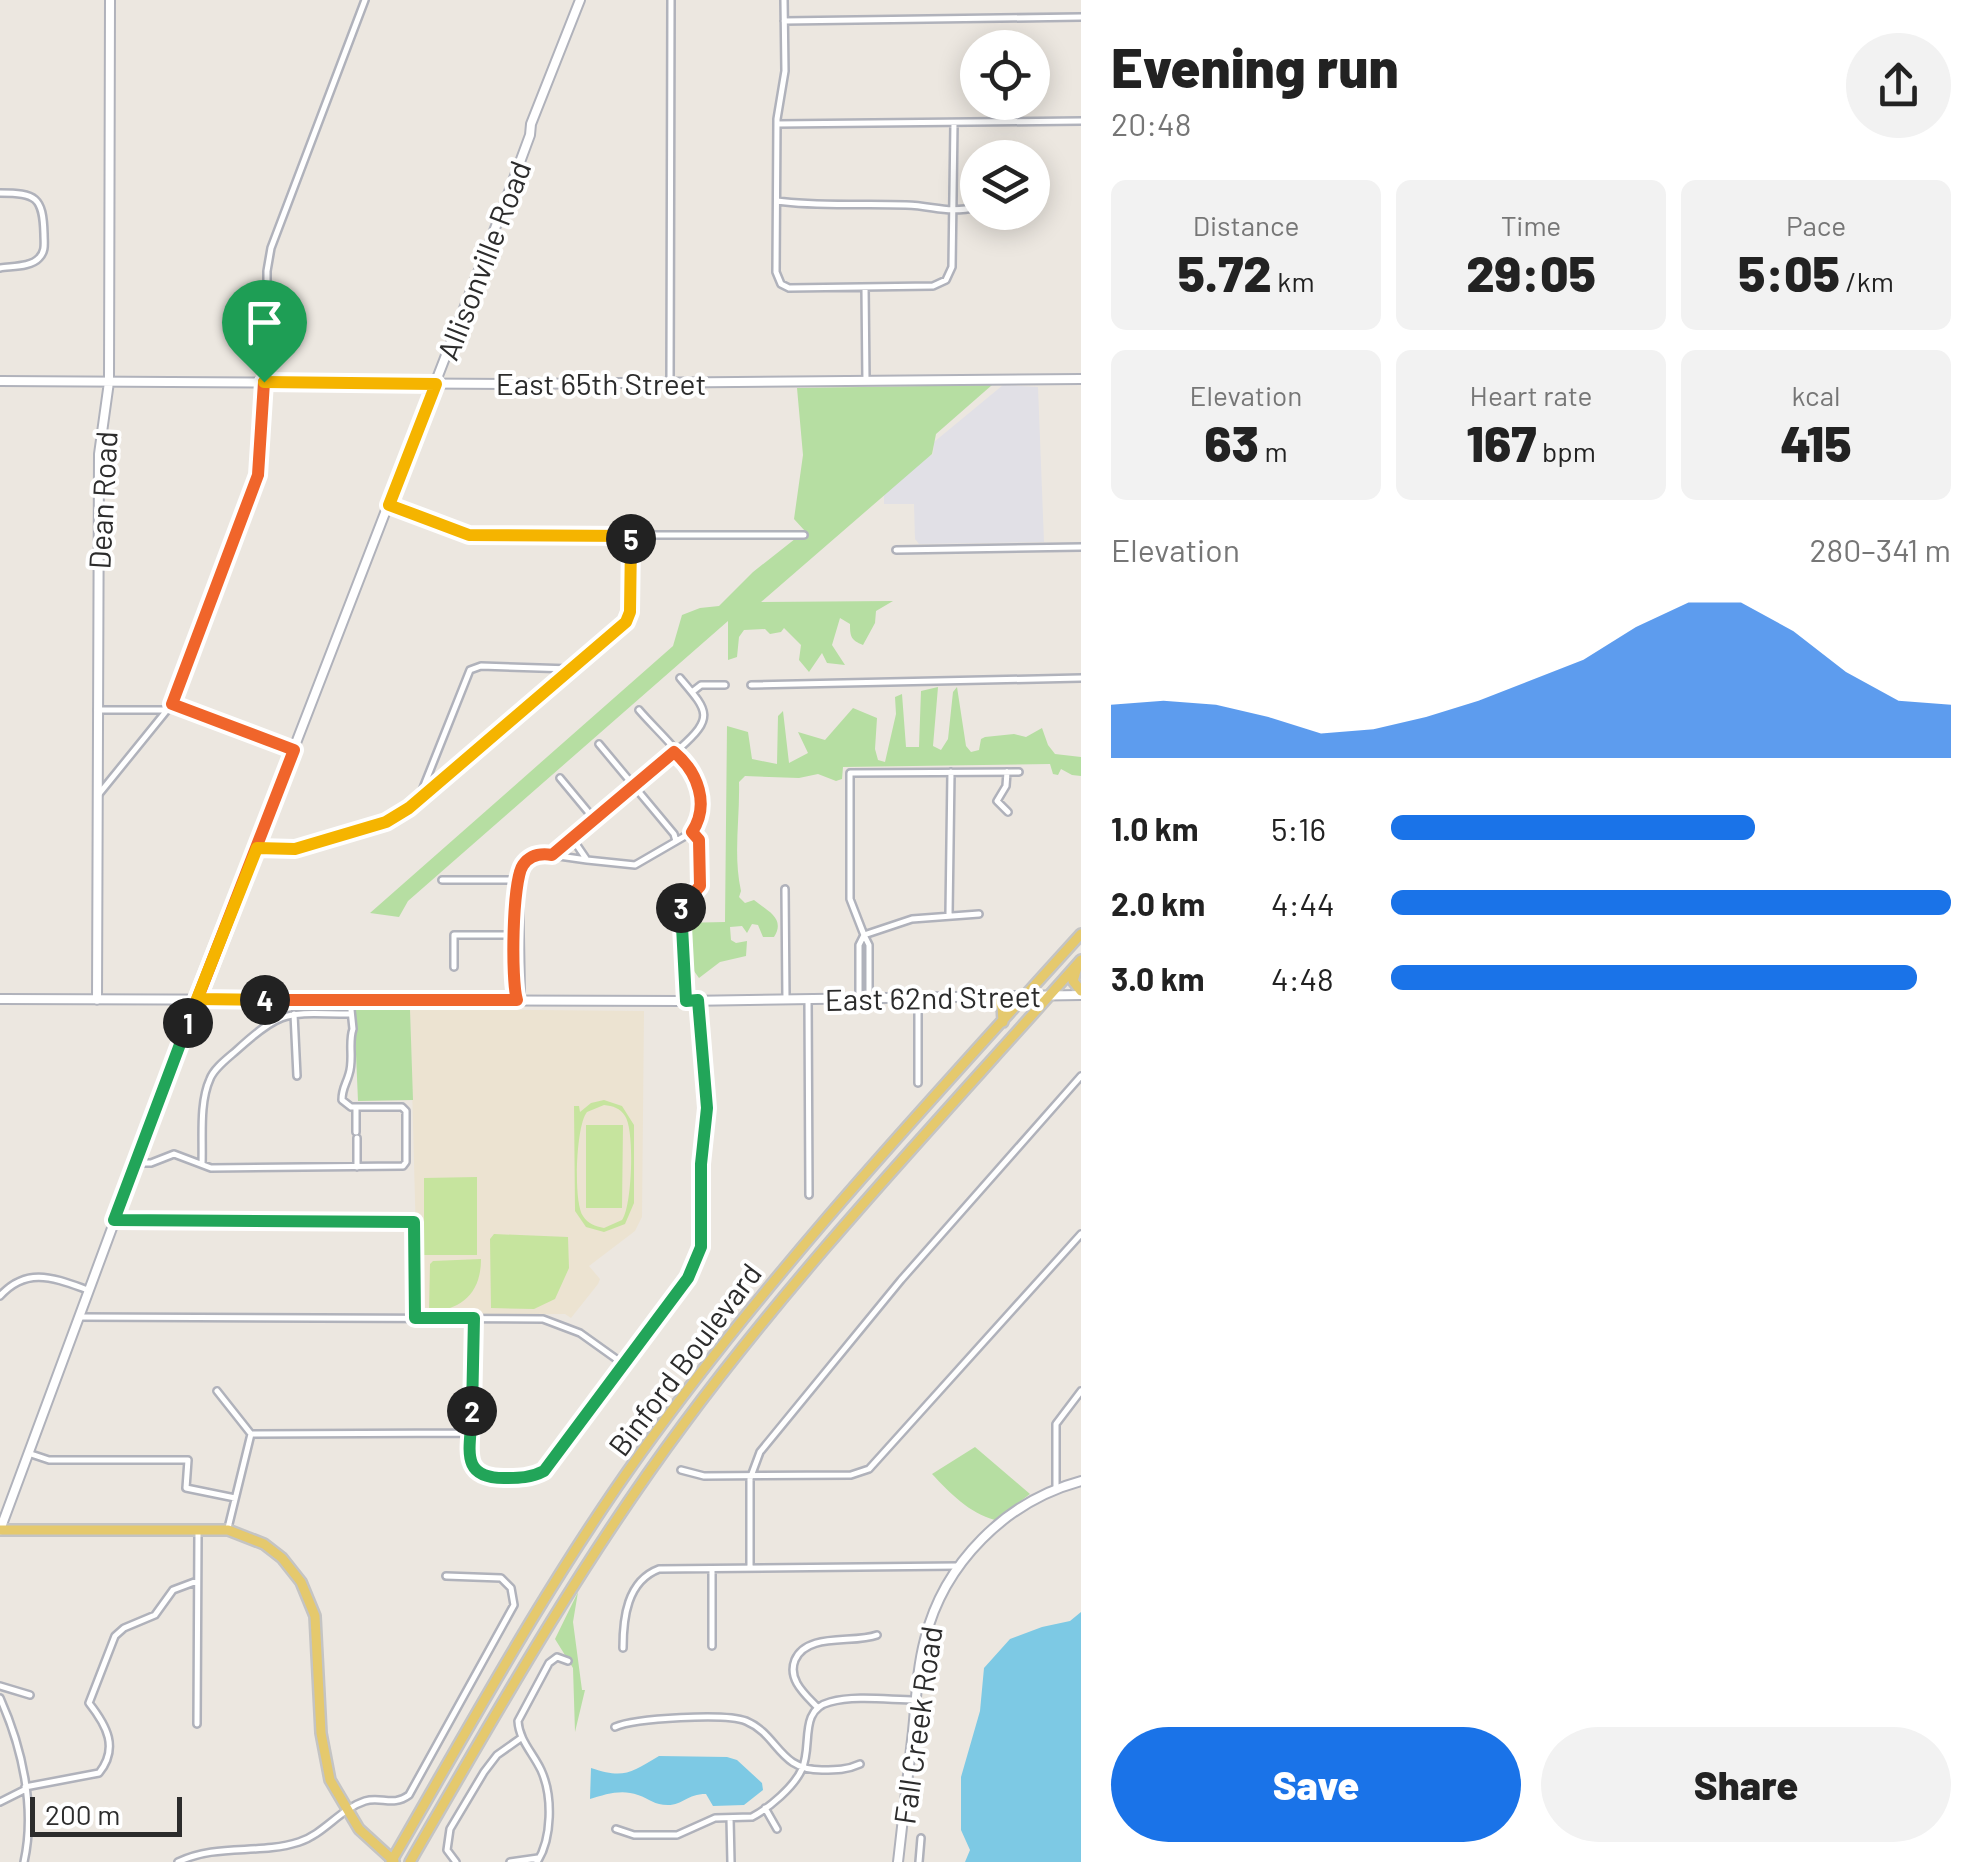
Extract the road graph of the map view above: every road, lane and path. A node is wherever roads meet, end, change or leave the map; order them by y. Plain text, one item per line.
1 (110, 0) edge
2 (365, 0) edge
3 (580, 0) edge
4 (672, 0) edge
5 (784, 0) edge
6 (1081, 17) edge
7 (784, 21) junction
8 (1081, 122) edge
9 (954, 123) junction
10 (777, 124) junction
11 (0, 193) edge
12 (776, 201) junction
13 (960, 211) edge
14 (953, 212) junction
15 (0, 268) edge
16 (865, 287) junction
17 (1081, 379) edge
18 (0, 381) edge
19 (866, 381) junction
20 (109, 382) junction
21 (264, 382) junction
22 (670, 383) junction
23 (436, 384) junction
24 (389, 505) junction
25 (804, 535) dead end
26 (631, 536) junction
27 (1081, 547) edge
28 (896, 550) dead end
29 (571, 669) junction
30 (680, 678) dead end
31 (1081, 678) edge
32 (726, 685) dead end
33 (751, 685) dead end
34 (692, 692) junction
35 (172, 704) junction
36 (97, 710) junction
37 (165, 710) junction
38 (638, 710) dead end
39 (599, 744) dead end
40 (294, 750) junction
41 (674, 752) junction
42 (950, 772) junction
43 (1007, 772) junction
44 (1018, 772) dead end
45 (560, 778) dead end
46 (633, 786) junction
47 (97, 796) junction
48 (418, 800) junction
49 (1008, 812) dead end
50 (594, 818) junction
51 (692, 832) junction
52 (572, 838) junction
53 (676, 842) junction
54 (257, 848) junction
55 (552, 855) junction
56 (587, 860) junction
57 (442, 880) dead end
58 (518, 880) junction
59 (785, 888) dead end
60 (949, 914) junction
61 (979, 914) dead end
62 (1081, 934) edge
63 (518, 935) junction
64 (864, 935) junction
65 (1080, 960) edge
66 (454, 967) dead end
67 (1081, 993) edge
68 (1026, 995) junction
69 (1050, 995) junction
70 (984, 996) junction
71 (918, 997) junction
72 (864, 998) junction
73 (0, 999) edge
74 (197, 999) junction
75 (808, 999) junction
76 (97, 1000) junction
77 (350, 1000) junction
78 (517, 1000) junction
79 (698, 1000) junction
80 (786, 1000) junction
81 (686, 1001) junction
82 (294, 1014) junction
83 (350, 1014) junction
84 (1003, 1022) junction
85 (297, 1076) dead end
86 (1081, 1076) edge
87 (918, 1083) dead end
88 (356, 1107) junction
89 (134, 1163) junction
90 (202, 1164) junction
91 (356, 1167) junction
92 (809, 1195) dead end
93 (114, 1220) junction
94 (1081, 1234) edge
95 (89, 1291) junction
96 (0, 1296) edge
97 (79, 1317) junction
98 (415, 1318) junction
99 (474, 1318) junction
100 (622, 1364) junction
101 (217, 1390) dead end
102 (1081, 1390) edge
103 (471, 1433) junction
104 (251, 1434) junction
105 (28, 1453) junction
106 (681, 1470) dead end
107 (751, 1475) junction
108 (1081, 1481) edge
109 (1056, 1489) junction
110 (235, 1498) junction
111 (198, 1529) junction
112 (0, 1530) edge
113 (228, 1530) junction
114 (960, 1566) junction
115 (750, 1568) junction
116 (712, 1569) junction
117 (446, 1576) dead end
118 (198, 1581) junction
119 (877, 1636) dead end
120 (712, 1646) dead end
121 (623, 1648) dead end
122 (568, 1660) dead end
123 (0, 1686) edge
124 (30, 1695) dead end
125 (0, 1698) edge
126 (916, 1700) junction
127 (818, 1708) junction
128 (197, 1724) dead end
129 (615, 1727) dead end
130 (522, 1738) junction
131 (860, 1764) dead end
132 (802, 1768) junction
133 (25, 1788) junction
134 (0, 1802) edge
135 (765, 1808) junction
136 (346, 1812) junction
137 (730, 1818) junction
138 (777, 1828) dead end
139 (616, 1829) dead end
140 (921, 1838) dead end
141 (454, 1860) edge
142 (393, 1861) edge
143 (540, 1861) edge
144 (24, 1862) edge
145 (178, 1862) edge
146 (410, 1862) edge
147 (510, 1862) edge
148 (730, 1862) edge
149 (898, 1862) edge
150 (919, 1862) edge

1 - 20 street, Dean Road
2 - 21 street
3 - 23 street, Allisonville Road
4 - 22 street
5 - 7 street
6 - 7 street
7 - 10 street
8 - 9 street
9 - 10 street
9 - 14 street
10 - 12 street
11 - 15 street
12 - 14 street
12 - 16 street
13 - 14 street
14 - 16 street
16 - 19 street
17 - 19 street, East 65th Street
18 - 20 street, East 65th Street
19 - 22 street, East 65th Street
20 - 21 street, East 65th Street
20 - 36 street, Dean Road
21 - 23 street, East 65th Street
21 - 35 street
22 - 23 street, East 65th Street
23 - 24 street, Allisonville Road
24 - 26 street
24 - 40 street, Allisonville Road
25 - 26 street
26 - 29 street
27 - 28 street
29 - 48 street
29 - 48 street
30 - 34 street
31 - 33 street
32 - 34 street
34 - 41 street
35 - 37 street
35 - 40 street
36 - 37 street
36 - 47 street, Dean Road
37 - 47 street
38 - 41 street
39 - 46 street
40 - 54 street, Allisonville Road
41 - 46 street
41 - 51 street
42 - 43 street
42 - 60 street
42 - 64 street
43 - 44 street
43 - 49 street
45 - 50 street
46 - 50 street
46 - 53 street
47 - 76 street, Dean Road
48 - 54 street
50 - 52 street
51 - 53 street
51 - 81 street
52 - 55 street
52 - 56 street
53 - 56 street
54 - 74 street, Allisonville Road
55 - 56 street
55 - 58 street
57 - 58 street
58 - 63 street
59 - 80 street, East 62nd Street
60 - 61 street
60 - 64 street
62 - 68 main road, Binford Boulevard
63 - 66 street
63 - 78 street
64 - 72 street
65 - 67 main road
65 - 69 main road, Binford Boulevard
67 - 69 street, East 62nd Street
68 - 69 street, East 62nd Street
68 - 70 street, East 62nd Street
68 - 84 main road, Binford Boulevard
69 - 146 main road, Binford Boulevard
70 - 71 street, East 62nd Street
70 - 84 main road
71 - 72 street, East 62nd Street
71 - 87 street
72 - 75 street, East 62nd Street
73 - 76 street, East 62nd Street
74 - 76 street, East 62nd Street
74 - 77 street, East 62nd Street
74 - 89 street, Allisonville Road
75 - 80 street, East 62nd Street
75 - 92 street
77 - 78 street, East 62nd Street
77 - 83 street
78 - 81 street, East 62nd Street
79 - 80 street, East 62nd Street
79 - 81 street, East 62nd Street
79 - 100 street
82 - 83 street
82 - 85 street
82 - 90 street
83 - 88 street
84 - 142 main road, Binford Boulevard
86 - 107 street
88 - 91 street
88 - 91 street
89 - 90 street
89 - 93 street, Allisonville Road
90 - 91 street
93 - 95 street, Allisonville Road
93 - 98 street
94 - 107 street
95 - 96 street
95 - 97 street, Allisonville Road
97 - 98 street
97 - 105 street, Allisonville Road
98 - 99 street
99 - 100 street
99 - 103 street
100 - 103 street
101 - 104 street
102 - 109 street
103 - 104 street
104 - 110 street
105 - 110 street
105 - 112 street, Allisonville Road
106 - 107 street
107 - 115 street
108 - 109 street, Fall Creek Road
109 - 114 street, Fall Creek Road
110 - 113 street
111 - 112 main road
111 - 113 main road
111 - 118 street
113 - 136 main road
114 - 115 street
114 - 126 street, Fall Creek Road
115 - 116 street
116 - 120 street
116 - 121 street
117 - 136 street
118 - 128 street
118 - 133 street
119 - 127 street
122 - 130 street
123 - 124 street
125 - 133 street
126 - 127 street
126 - 149 street, Fall Creek Road
127 - 132 street
129 - 132 street
130 - 141 street
130 - 143 street
131 - 132 street
132 - 135 street
133 - 134 street
133 - 144 street
135 - 137 street
135 - 138 street
136 - 142 main road
136 - 145 street
137 - 139 street
137 - 148 street
140 - 150 street
143 - 147 street

